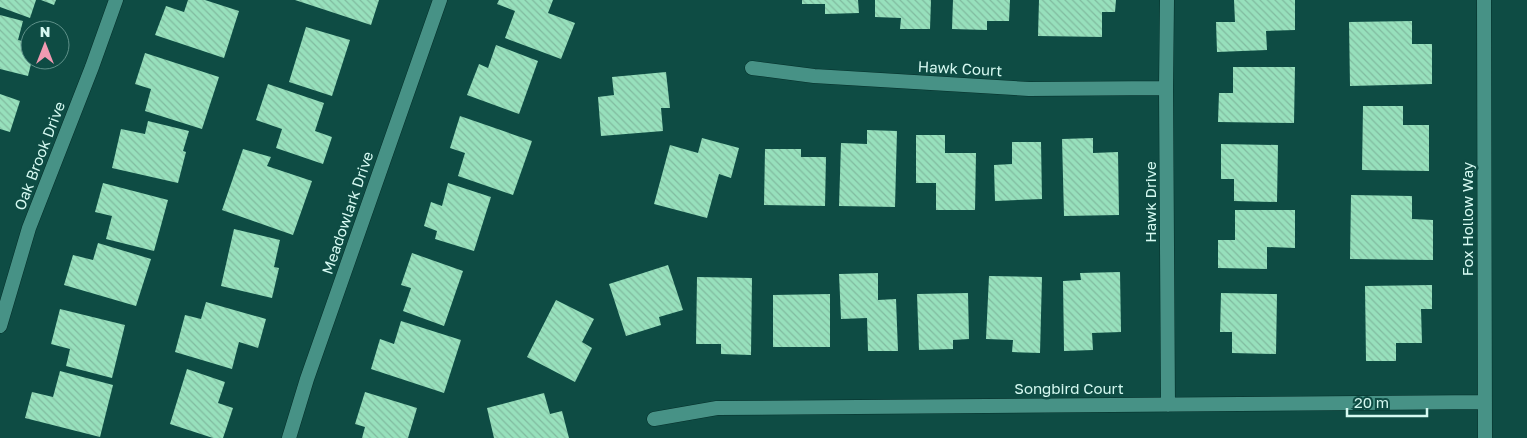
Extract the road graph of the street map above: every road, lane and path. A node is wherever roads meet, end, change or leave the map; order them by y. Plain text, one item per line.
1 (116, 0) edge
2 (440, 0) edge
3 (1167, 0) edge
4 (1484, 0) edge
5 (752, 68) dead end
6 (1166, 88) junction
7 (0, 326) edge
8 (1485, 402) junction
9 (1168, 405) junction
10 (654, 419) dead end
11 (289, 438) edge
12 (1485, 438) edge

1 - 7 street, Oak Brook Drive
2 - 11 street, Meadowlark Drive
3 - 6 street, Hawk Drive
4 - 8 street, Fox Hollow Way
5 - 6 street, Hawk Court
6 - 9 street, Hawk Drive
8 - 9 street, Songbird Court
8 - 12 street, Fox Hollow Way
9 - 10 street, Songbird Court

